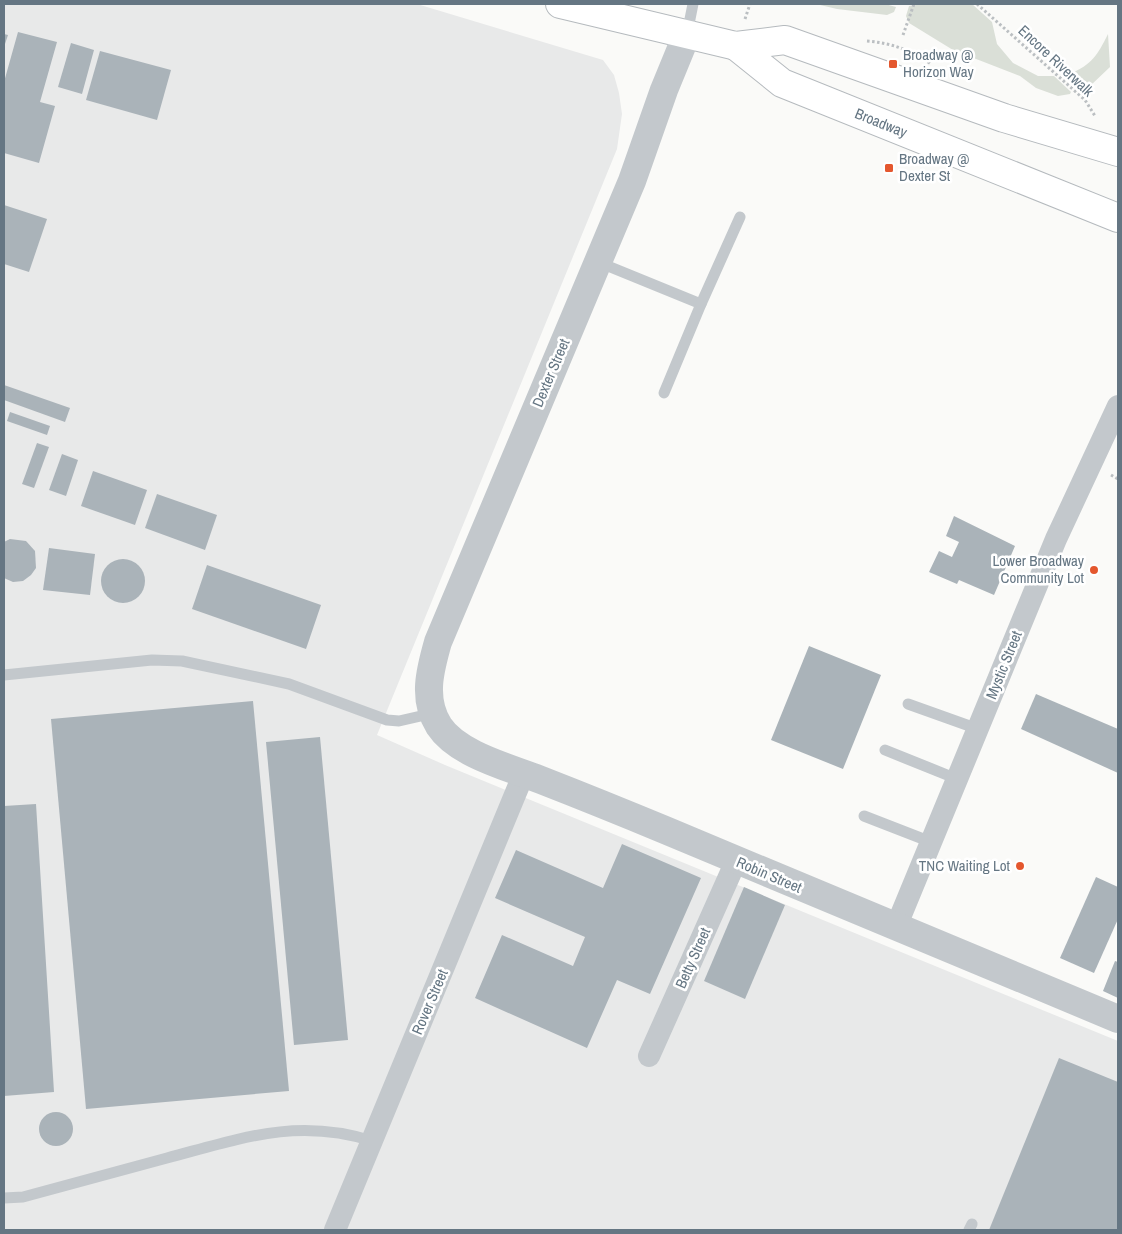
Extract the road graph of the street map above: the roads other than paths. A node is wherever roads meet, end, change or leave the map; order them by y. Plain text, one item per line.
1 (560, 4) edge
2 (693, 4) edge
3 (687, 34) junction
4 (736, 46) junction
5 (1112, 146) edge
6 (740, 217) dead end
7 (1118, 218) edge
8 (598, 262) junction
9 (701, 304) junction
10 (664, 393) dead end
11 (1118, 406) edge
12 (4, 675) edge
13 (908, 704) dead end
14 (434, 713) junction
15 (978, 729) junction
16 (885, 750) dead end
17 (524, 773) junction
18 (957, 779) junction
19 (864, 816) dead end
20 (931, 842) junction
21 (736, 861) junction
22 (896, 927) junction
23 (1118, 1019) edge
24 (649, 1056) dead end
25 (372, 1141) junction
26 (4, 1198) edge
27 (335, 1230) edge

1 - 3 main road, Broadway
2 - 3 lane
3 - 4 main road, Broadway
3 - 8 street, Dexter Street
4 - 5 main road, Broadway
4 - 7 main road, Broadway
6 - 9 lane
8 - 9 lane
8 - 14 street, Dexter Street
9 - 10 lane
11 - 15 street, Mystic Street
12 - 14 lane
13 - 15 lane
14 - 17 street, Robin Street
15 - 18 street, Mystic Street
16 - 18 lane
17 - 21 street, Robin Street
17 - 25 street, Rover Street
18 - 20 street, Mystic Street
19 - 20 lane
20 - 22 street, Mystic Street
21 - 22 street, Robin Street
21 - 24 street, Betty Street
22 - 23 street, Robin Street
25 - 26 lane
25 - 27 street, Rover Street

